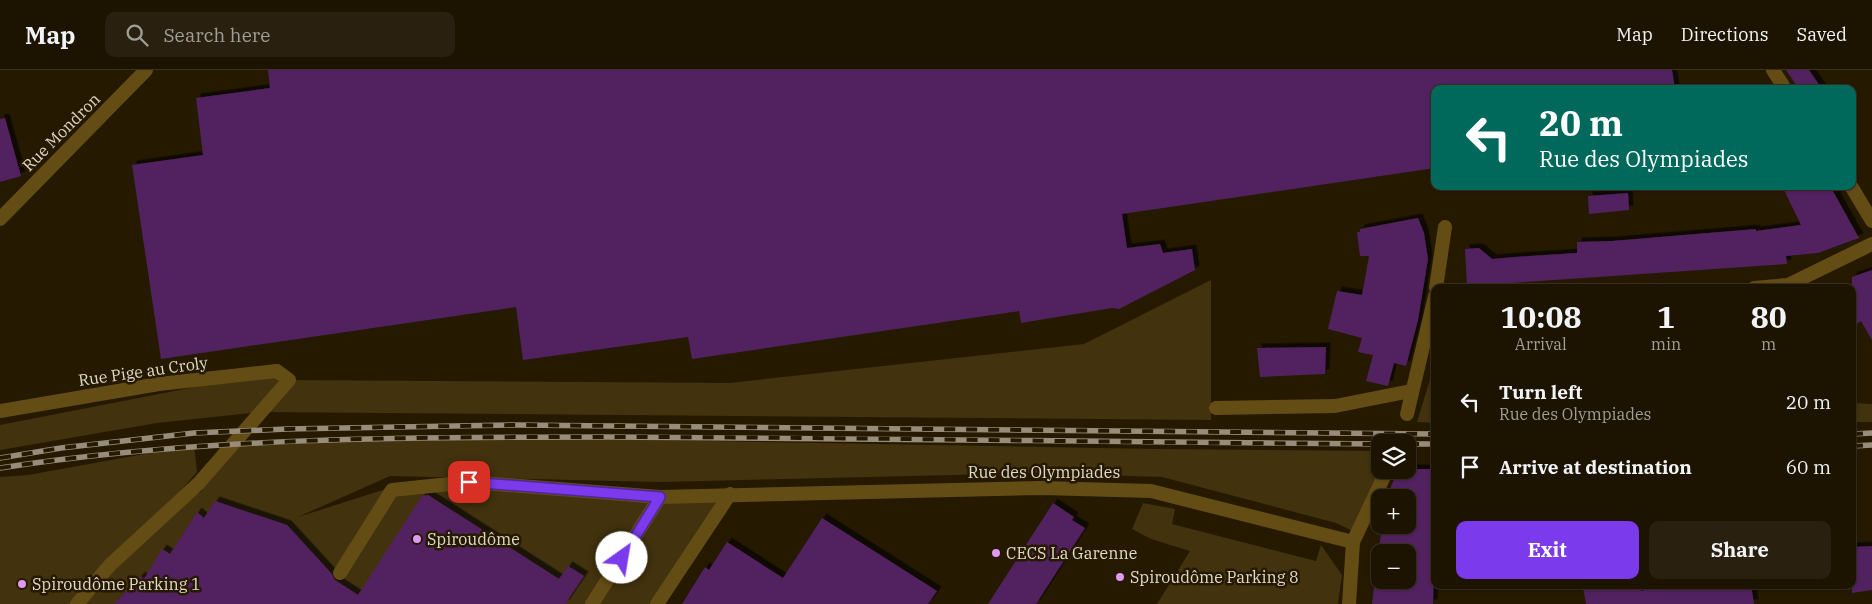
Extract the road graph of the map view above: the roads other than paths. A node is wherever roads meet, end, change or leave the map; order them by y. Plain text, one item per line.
1 (146, 70) edge
2 (1773, 70) edge
3 (1783, 85) edge
4 (1853, 190) edge
5 (0, 218) edge
6 (1872, 221) edge
7 (1445, 227) dead end
8 (1872, 244) edge
9 (1437, 284) edge
10 (1790, 284) edge
11 (1431, 316) edge
12 (1411, 391) junction
13 (1216, 408) dead end
14 (0, 411) edge
15 (1407, 414) dead end
16 (1384, 479) edge
17 (730, 494) junction
18 (660, 497) junction
19 (1353, 542) junction
20 (340, 573) dead end
21 (77, 604) edge
22 (592, 604) edge
23 (657, 604) edge
24 (1349, 604) edge

1 - 5 street, Rue Mondron
2 - 3 street
4 - 6 street
7 - 9 street
8 - 10 street
11 - 12 street
12 - 13 street
12 - 15 street
14 - 21 street, Rue Pige au Croly
16 - 19 street
17 - 18 street, Rue des Olympiades
17 - 19 street, Rue des Olympiades
17 - 23 street
18 - 20 street, Rue des Olympiades
18 - 22 street
19 - 24 street

